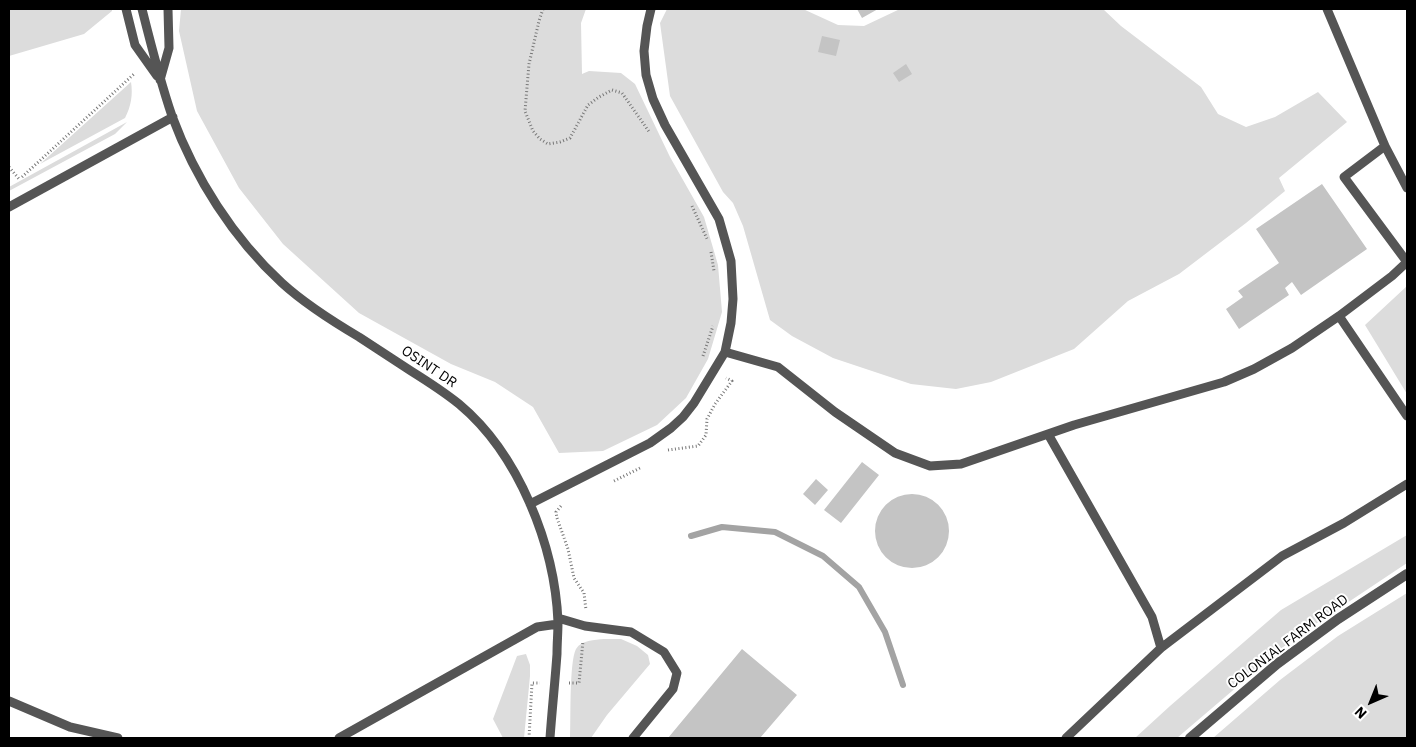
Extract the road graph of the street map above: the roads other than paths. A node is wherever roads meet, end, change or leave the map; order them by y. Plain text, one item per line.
1 (126, 9) edge
2 (142, 9) edge
3 (168, 9) edge
4 (651, 9) edge
5 (1327, 9) edge
6 (160, 80) junction
7 (173, 118) junction
8 (1385, 146) junction
9 (1407, 188) edge
10 (9, 207) edge
11 (1407, 262) edge
12 (1339, 316) junction
13 (725, 352) junction
14 (1407, 416) edge
15 (1048, 434) junction
16 (1407, 484) edge
17 (530, 504) junction
18 (1407, 574) edge
19 (558, 621) junction
20 (1161, 648) junction
21 (9, 701) edge
22 (118, 738) edge
23 (339, 738) edge
24 (550, 738) edge
25 (633, 738) edge
26 (1066, 738) edge
27 (1190, 738) edge

1 - 6 lane
2 - 6 lane
3 - 6 lane
4 - 13 lane
5 - 8 lane
6 - 7 lane, OSINT DR
7 - 10 lane
7 - 17 lane, OSINT DR
8 - 9 lane
8 - 11 lane
11 - 12 lane
12 - 14 lane
12 - 15 lane
13 - 15 lane
13 - 17 lane
15 - 20 lane
16 - 20 lane
17 - 19 lane, OSINT DR
18 - 27 street, COLONIAL FARM ROAD
19 - 23 lane
19 - 24 lane, OSINT DR
19 - 25 lane
20 - 26 lane
21 - 22 lane

